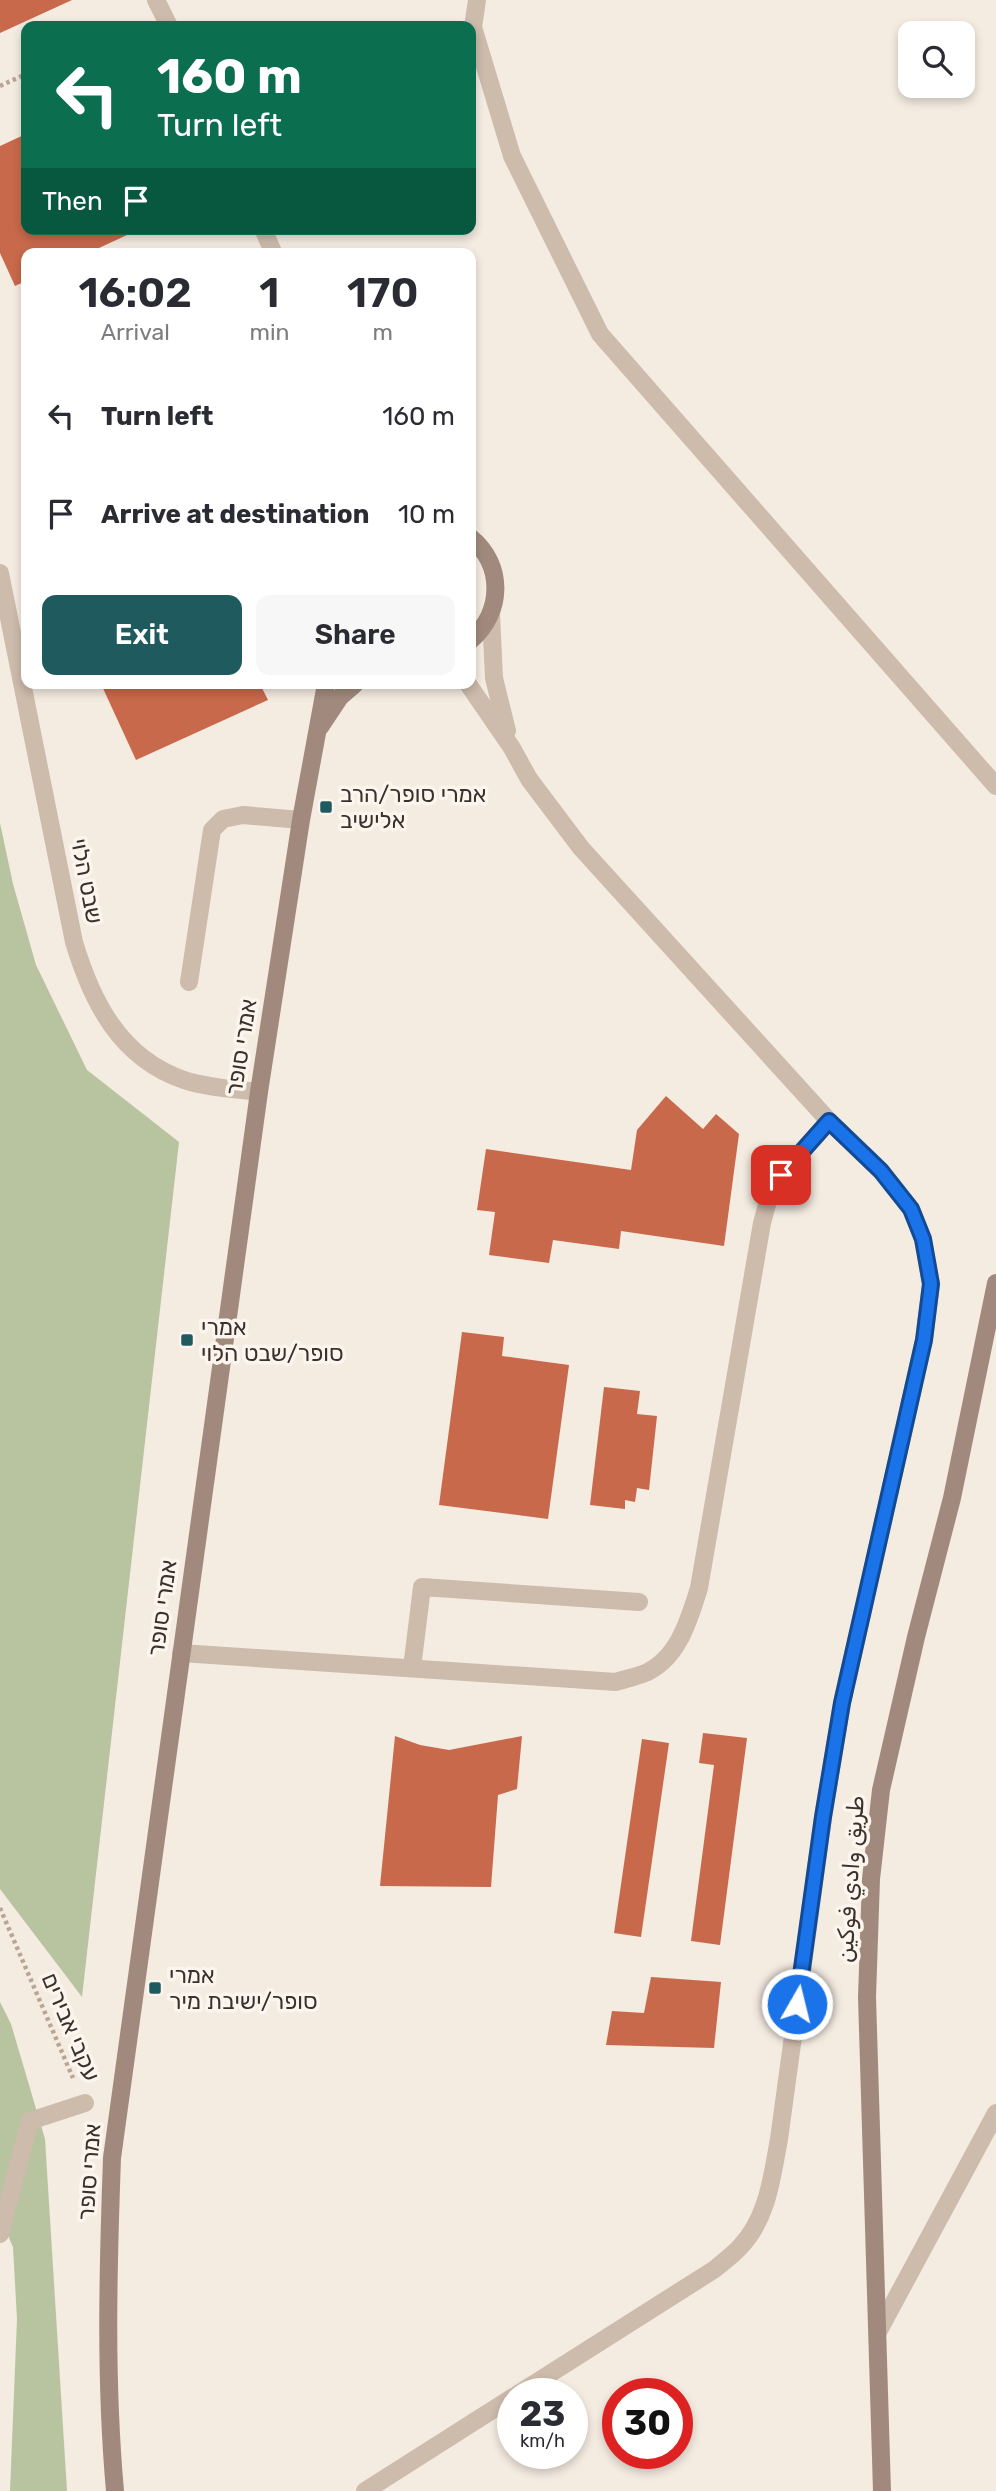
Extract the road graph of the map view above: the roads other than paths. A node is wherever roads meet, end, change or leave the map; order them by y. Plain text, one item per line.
1 (156, 0) edge
2 (477, 0) edge
3 (166, 21) edge
4 (474, 21) edge
5 (476, 37) edge
6 (476, 543) edge
7 (0, 573) edge
8 (491, 615) junction
9 (476, 636) edge
10 (21, 678) edge
11 (23, 689) edge
12 (325, 689) edge
13 (349, 689) edge
14 (471, 689) edge
15 (316, 737) junction
16 (512, 748) junction
17 (996, 786) edge
18 (301, 820) junction
19 (189, 982) dead end
20 (259, 1092) junction
21 (829, 1121) junction
22 (996, 1283) edge
23 (639, 1602) dead end
24 (181, 1653) junction
25 (412, 1668) junction
26 (85, 2103) road end
27 (996, 2113) edge
28 (0, 2234) edge
29 (878, 2332) junction
30 (543, 2378) edge
31 (497, 2407) edge
32 (115, 2491) edge
33 (365, 2491) edge
34 (882, 2491) edge

1 - 3 street
2 - 4 street
5 - 17 street
6 - 8 street
7 - 10 street, שבט הלוי
8 - 9 street
8 - 16 street
11 - 20 street, שבט הלוי
12 - 15 street, אמרי סופר
13 - 15 street
14 - 16 street
15 - 18 street, אמרי סופר
16 - 21 street
18 - 19 street
18 - 20 street, אמרי סופר
20 - 24 street, אמרי סופר
21 - 25 street
21 - 30 street
22 - 29 street, طريق وادي فوکين
23 - 25 street
24 - 25 street
24 - 32 street, אמרי סופר
26 - 28 street
27 - 29 street
29 - 34 street, طريق وادي فوکين
31 - 33 street

